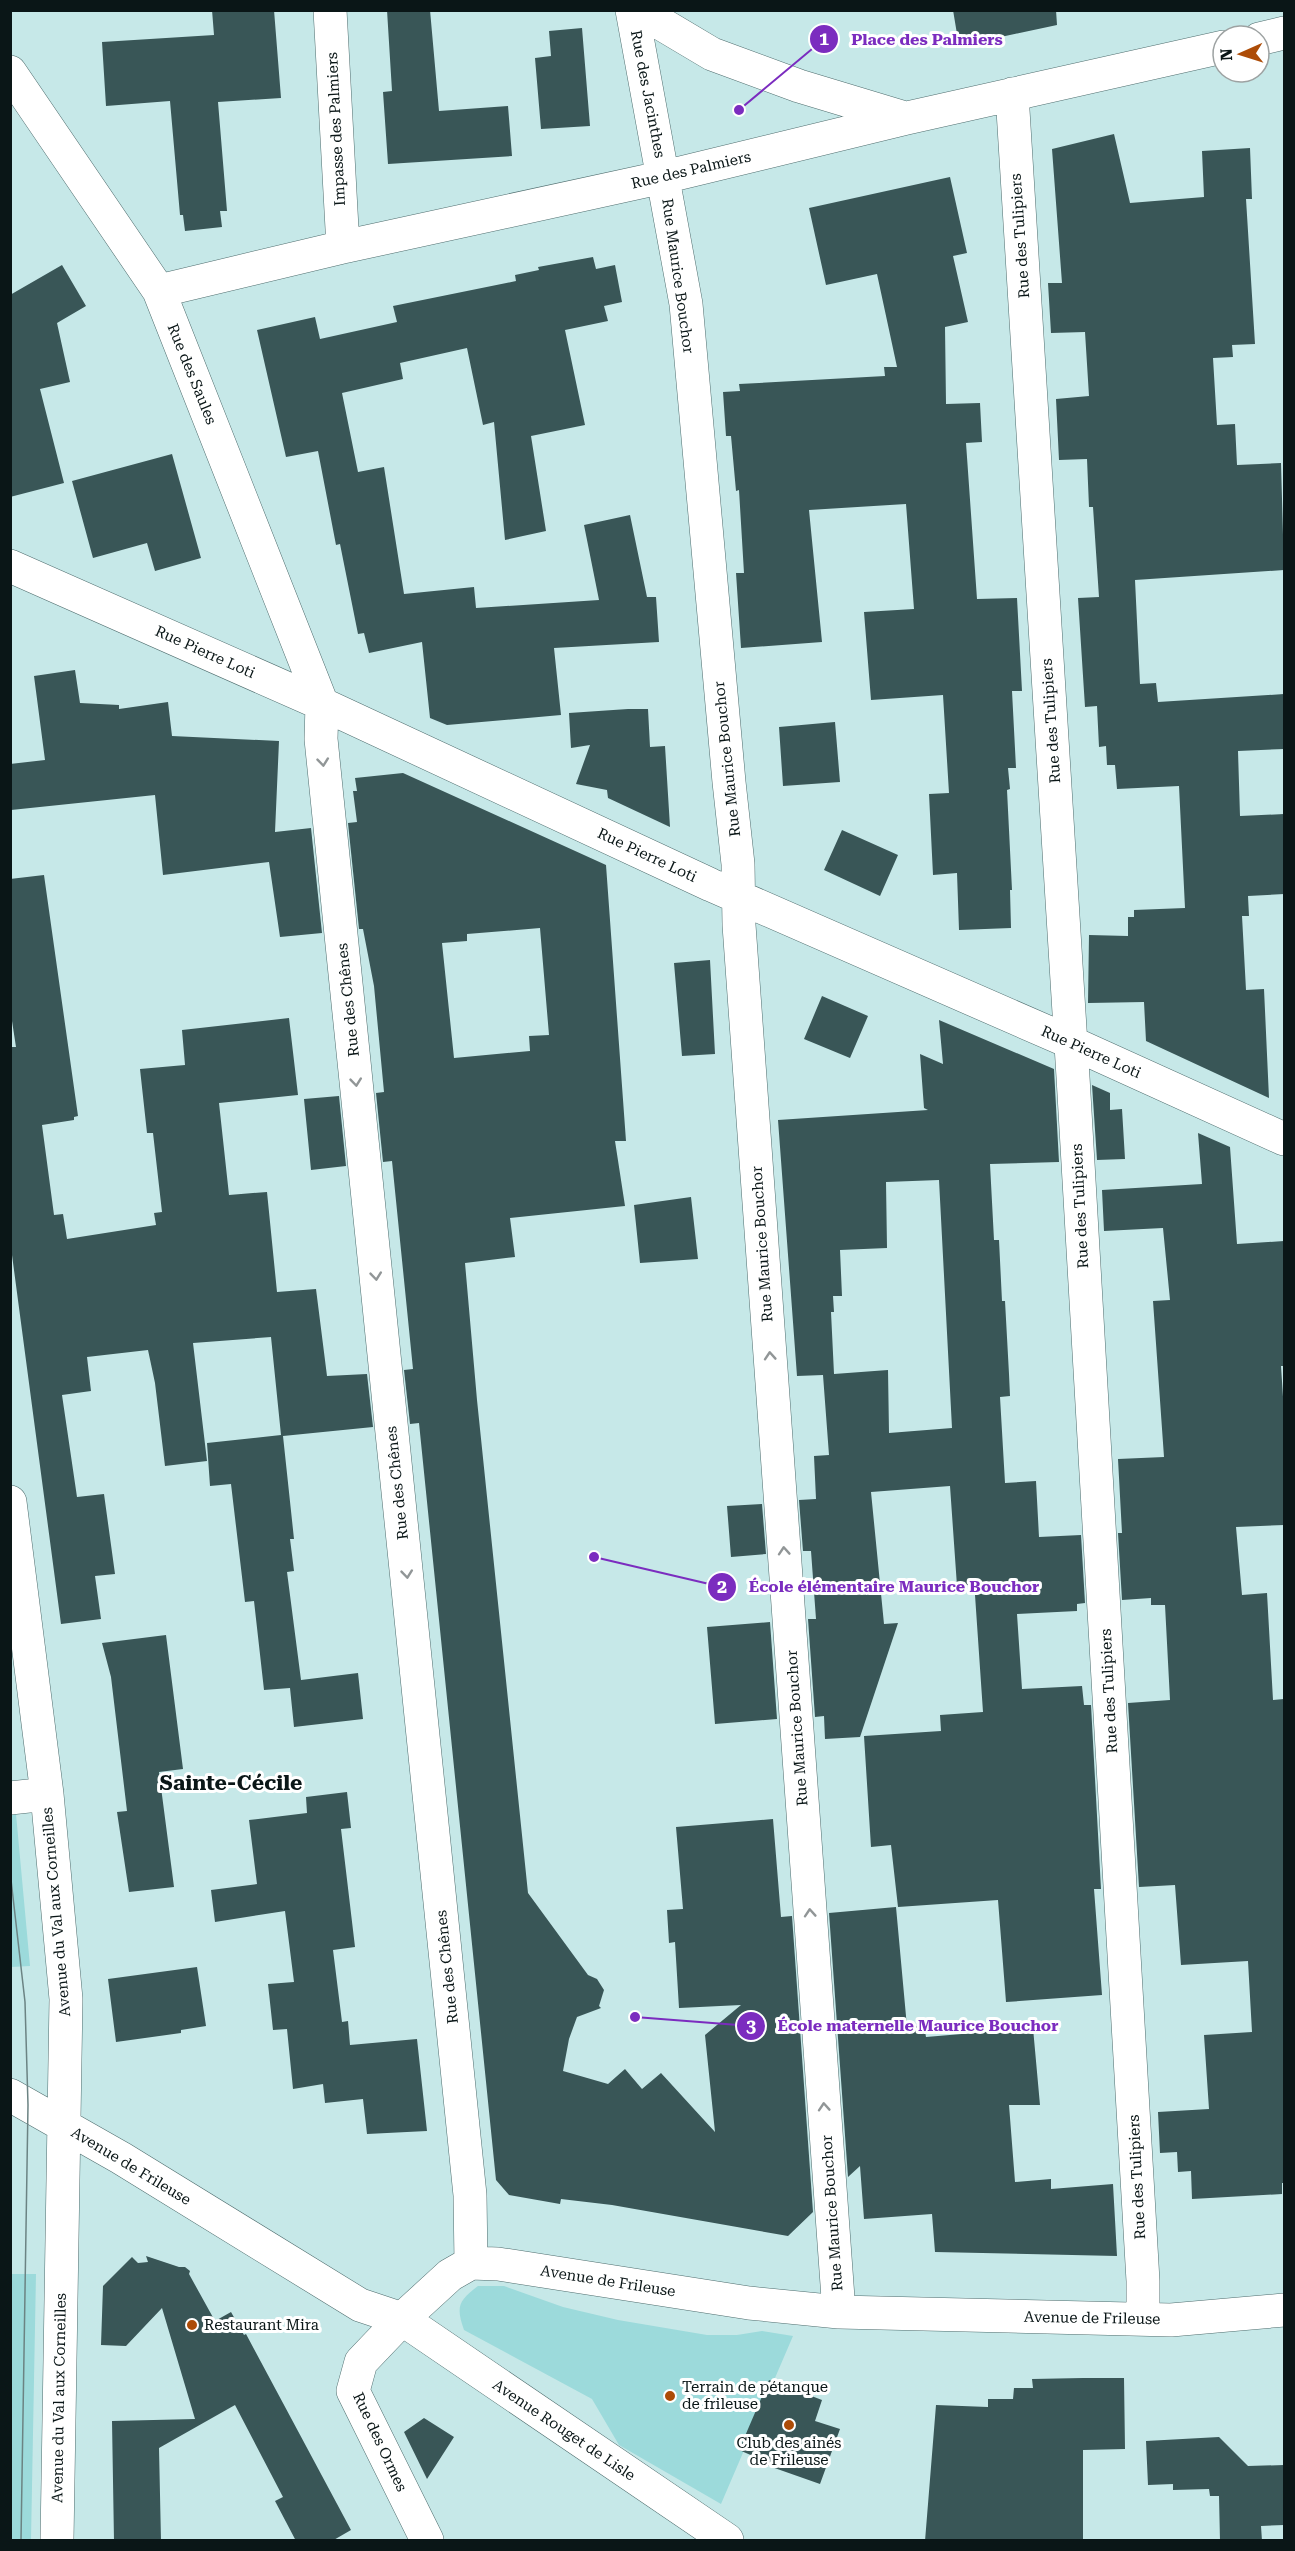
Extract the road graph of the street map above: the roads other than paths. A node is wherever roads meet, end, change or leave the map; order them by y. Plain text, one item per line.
1 (330, 10) edge
2 (632, 10) edge
3 (638, 10) edge
4 (1211, 50) edge
5 (10, 72) edge
6 (1012, 94) junction
7 (907, 118) junction
8 (664, 177) junction
9 (343, 247) junction
10 (159, 291) junction
11 (10, 566) edge
12 (322, 704) junction
13 (739, 896) junction
14 (1070, 1042) junction
15 (1284, 1139) edge
16 (10, 1502) edge
17 (47, 1794) junction
18 (10, 1798) edge
19 (10, 2095) edge
20 (64, 2126) junction
21 (471, 2263) junction
22 (1284, 2310) edge
23 (839, 2312) junction
24 (402, 2319) junction
25 (1143, 2319) junction
26 (57, 2541) edge
27 (427, 2541) edge
28 (727, 2541) edge

1 - 9 street, Impasse des Palmiers
2 - 8 street, Rue des Jacinthes
3 - 7 street
4 - 6 street, Rue des Palmiers
5 - 10 street, Rue des Saules
6 - 7 street, Rue des Palmiers
6 - 14 street, Rue des Tulipiers
7 - 8 street, Rue des Palmiers
8 - 9 street, Rue des Palmiers
8 - 13 street, Rue Maurice Bouchor
9 - 10 street, Rue des Palmiers
10 - 12 street, Rue des Saules
11 - 12 street, Rue Pierre Loti
12 - 13 street, Rue Pierre Loti
12 -> 21 street, Rue des Chênes
13 - 14 street, Rue Pierre Loti
23 -> 13 street, Rue Maurice Bouchor
14 - 15 street, Rue Pierre Loti
14 - 25 street, Rue des Tulipiers
16 - 17 street, Avenue du Val aux Corneilles
17 - 18 street
17 - 20 street, Avenue du Val aux Corneilles
19 - 20 street, Avenue de Frileuse
20 - 24 street, Avenue de Frileuse
20 - 26 street, Avenue du Val aux Corneilles
21 - 23 street, Avenue de Frileuse
21 - 24 street
22 - 25 street, Avenue de Frileuse
23 - 25 street, Avenue de Frileuse
24 - 27 street, Rue des Ormes
24 - 28 street, Avenue Rouget de Lisle

